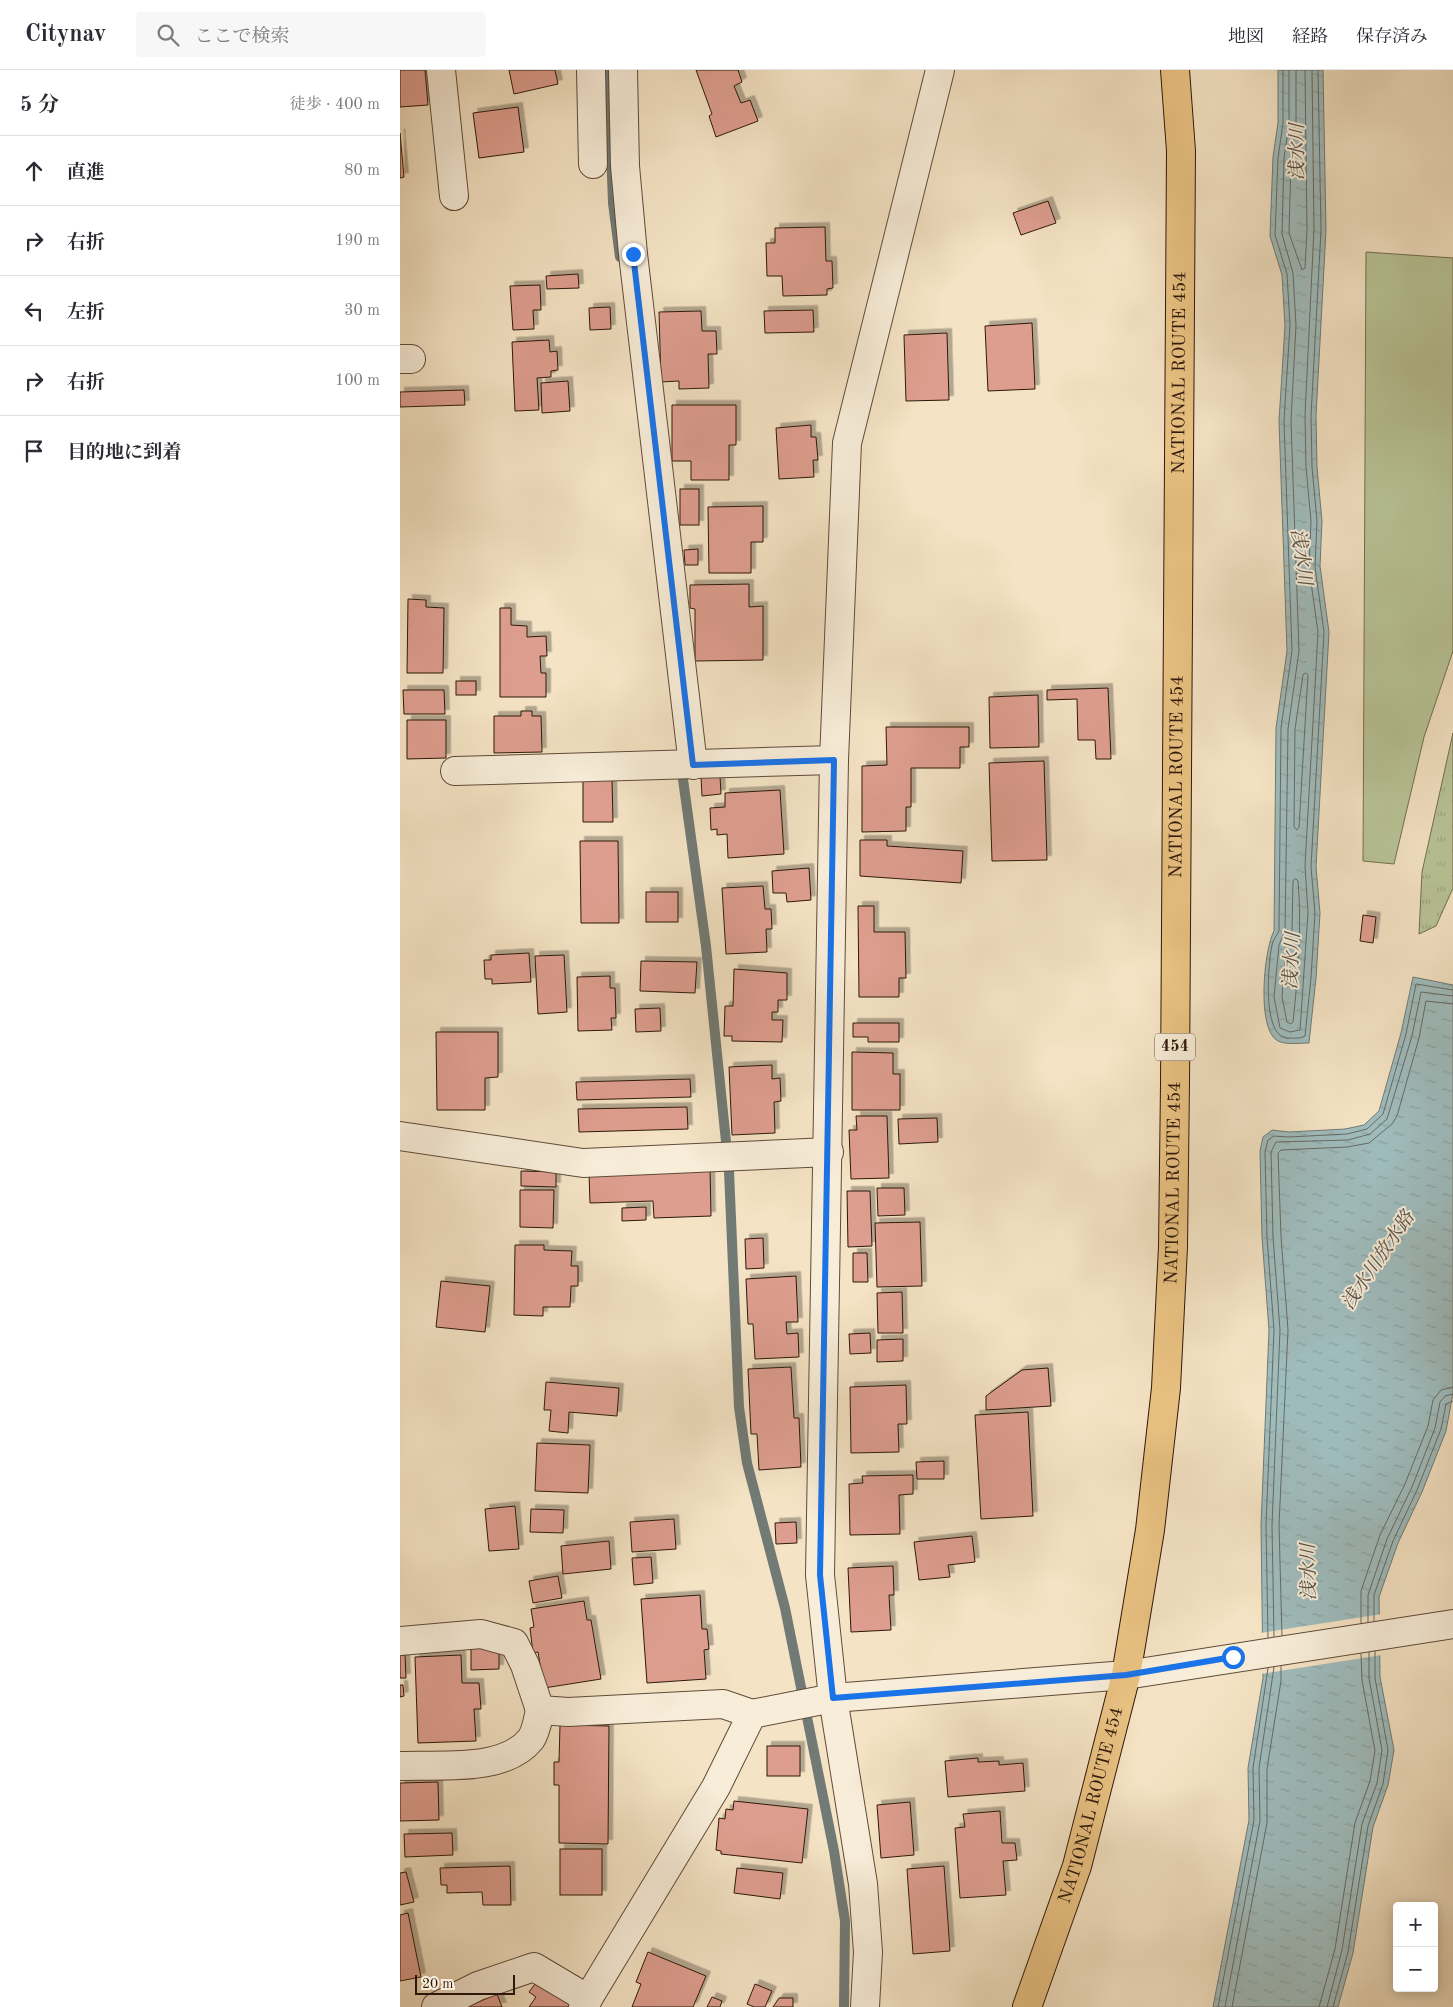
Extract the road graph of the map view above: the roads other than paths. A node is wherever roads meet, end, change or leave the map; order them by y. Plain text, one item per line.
1 (441, 70) edge
2 (591, 70) edge
3 (623, 70) edge
4 (940, 70) edge
5 (1175, 70) edge
6 (593, 164) dead end
7 (454, 196) dead end
8 (834, 760) junction
9 (693, 765) junction
10 (455, 771) dead end
11 (400, 1136) edge
12 (829, 1152) junction
13 (1453, 1624) edge
14 (400, 1641) edge
15 (1126, 1675) junction
16 (833, 1698) junction
17 (540, 1710) junction
18 (752, 1714) junction
19 (400, 1766) edge
20 (585, 2003) edge
21 (436, 2007) edge
22 (865, 2007) edge
23 (1027, 2007) edge

1 - 7 street
2 - 6 street
3 - 9 street
4 - 8 street
5 - 15 highway, NATIONAL ROUTE 454 / 454
8 - 9 street
8 - 12 street
9 - 10 street
11 - 12 street
12 - 16 street
13 - 15 street
14 - 17 street
15 - 16 street
15 - 23 highway, NATIONAL ROUTE 454 / 454
16 - 18 street
16 - 22 street
17 - 18 street
17 - 19 street
18 - 20 street
20 - 21 street

